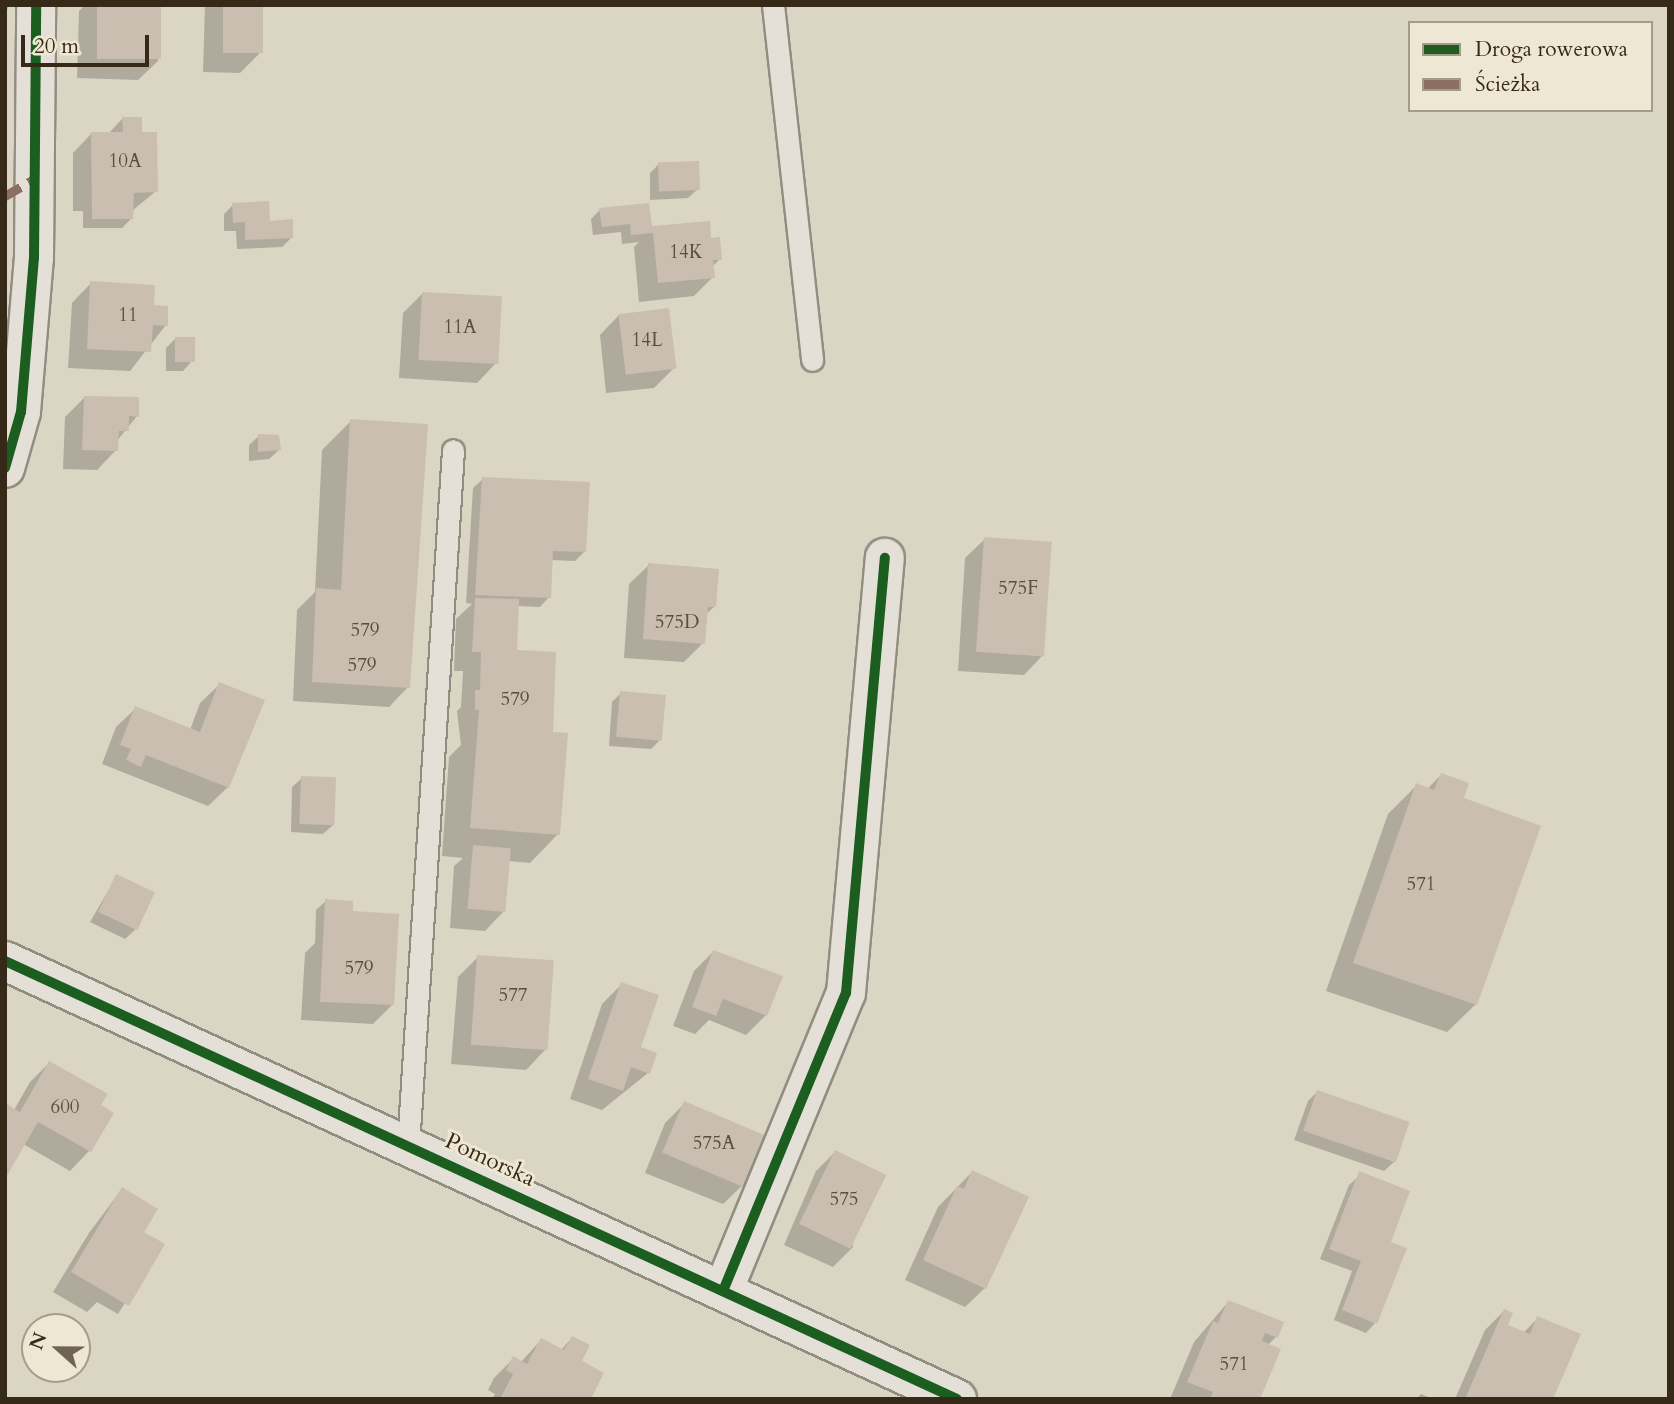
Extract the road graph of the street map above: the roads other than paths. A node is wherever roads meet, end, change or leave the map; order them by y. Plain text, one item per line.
1 (36, 5) edge
2 (773, 5) edge
3 (812, 360) dead end
4 (453, 450) dead end
5 (5, 468) edge
6 (885, 558) dead end
7 (5, 961) edge
8 (408, 1146) junction
9 (723, 1291) junction
10 (957, 1399) edge

1 - 5 street
2 - 3 lane
4 - 8 lane
6 - 9 street
7 - 8 street, Pomorska
8 - 9 street, Pomorska
9 - 10 street, Pomorska

